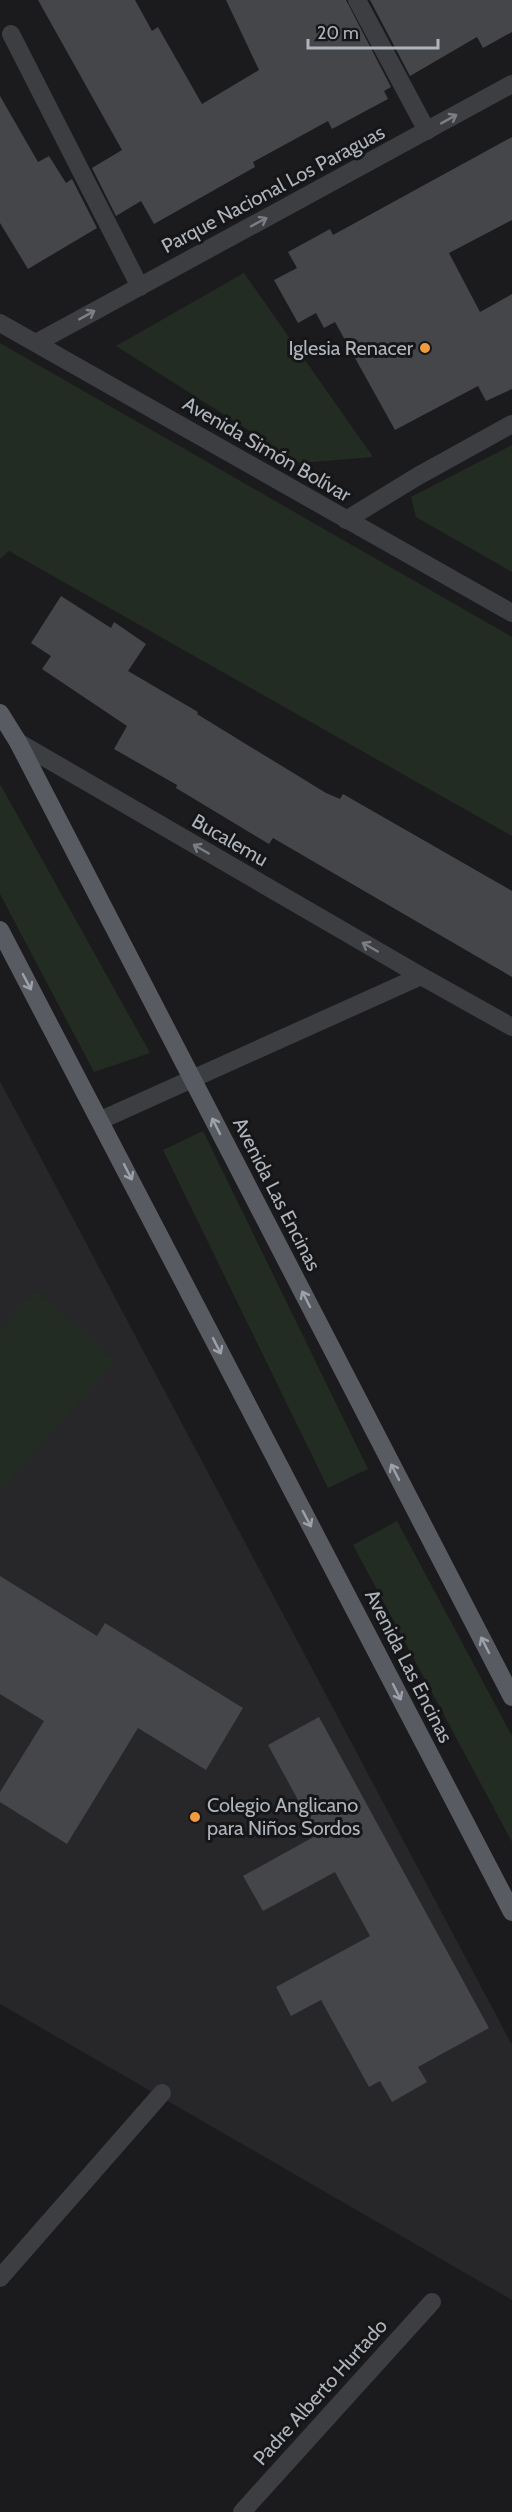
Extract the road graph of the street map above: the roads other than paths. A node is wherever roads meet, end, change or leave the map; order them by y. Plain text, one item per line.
1 (357, 0) edge
2 (11, 34) dead end
3 (512, 84) edge
4 (427, 131) junction
5 (140, 287) junction
6 (0, 323) edge
7 (36, 343) junction
8 (512, 424) edge
9 (346, 520) junction
10 (512, 613) edge
11 (0, 713) edge
12 (18, 742) junction
13 (0, 930) edge
14 (420, 976) junction
15 (512, 1027) edge
16 (192, 1080) junction
17 (101, 1120) junction
18 (512, 1697) edge
19 (512, 1912) edge
20 (162, 2093) dead end
21 (0, 2278) edge
22 (432, 2302) dead end
23 (242, 2512) edge

1 - 4 street
2 - 5 street
4 -> 3 street, Parque Nacional Los Paraguas
5 -> 4 street, Parque Nacional Los Paraguas
7 -> 5 street, Parque Nacional Los Paraguas
6 - 7 street, Avenida Simón Bolívar
7 - 9 street, Avenida Simón Bolívar
8 - 9 street
9 - 10 street, Avenida Simón Bolívar
11 - 12 main road, Avenida Las Encinas
14 -> 12 street, Bucalemu
12 - 16 main road, Avenida Las Encinas
13 -> 17 main road, Avenida Las Encinas
14 - 15 street, Bucalemu
14 - 16 street
16 - 17 street
18 -> 16 main road, Avenida Las Encinas
17 -> 19 main road, Avenida Las Encinas
20 - 21 street
22 - 23 street, Padre Alberto Hurtado

